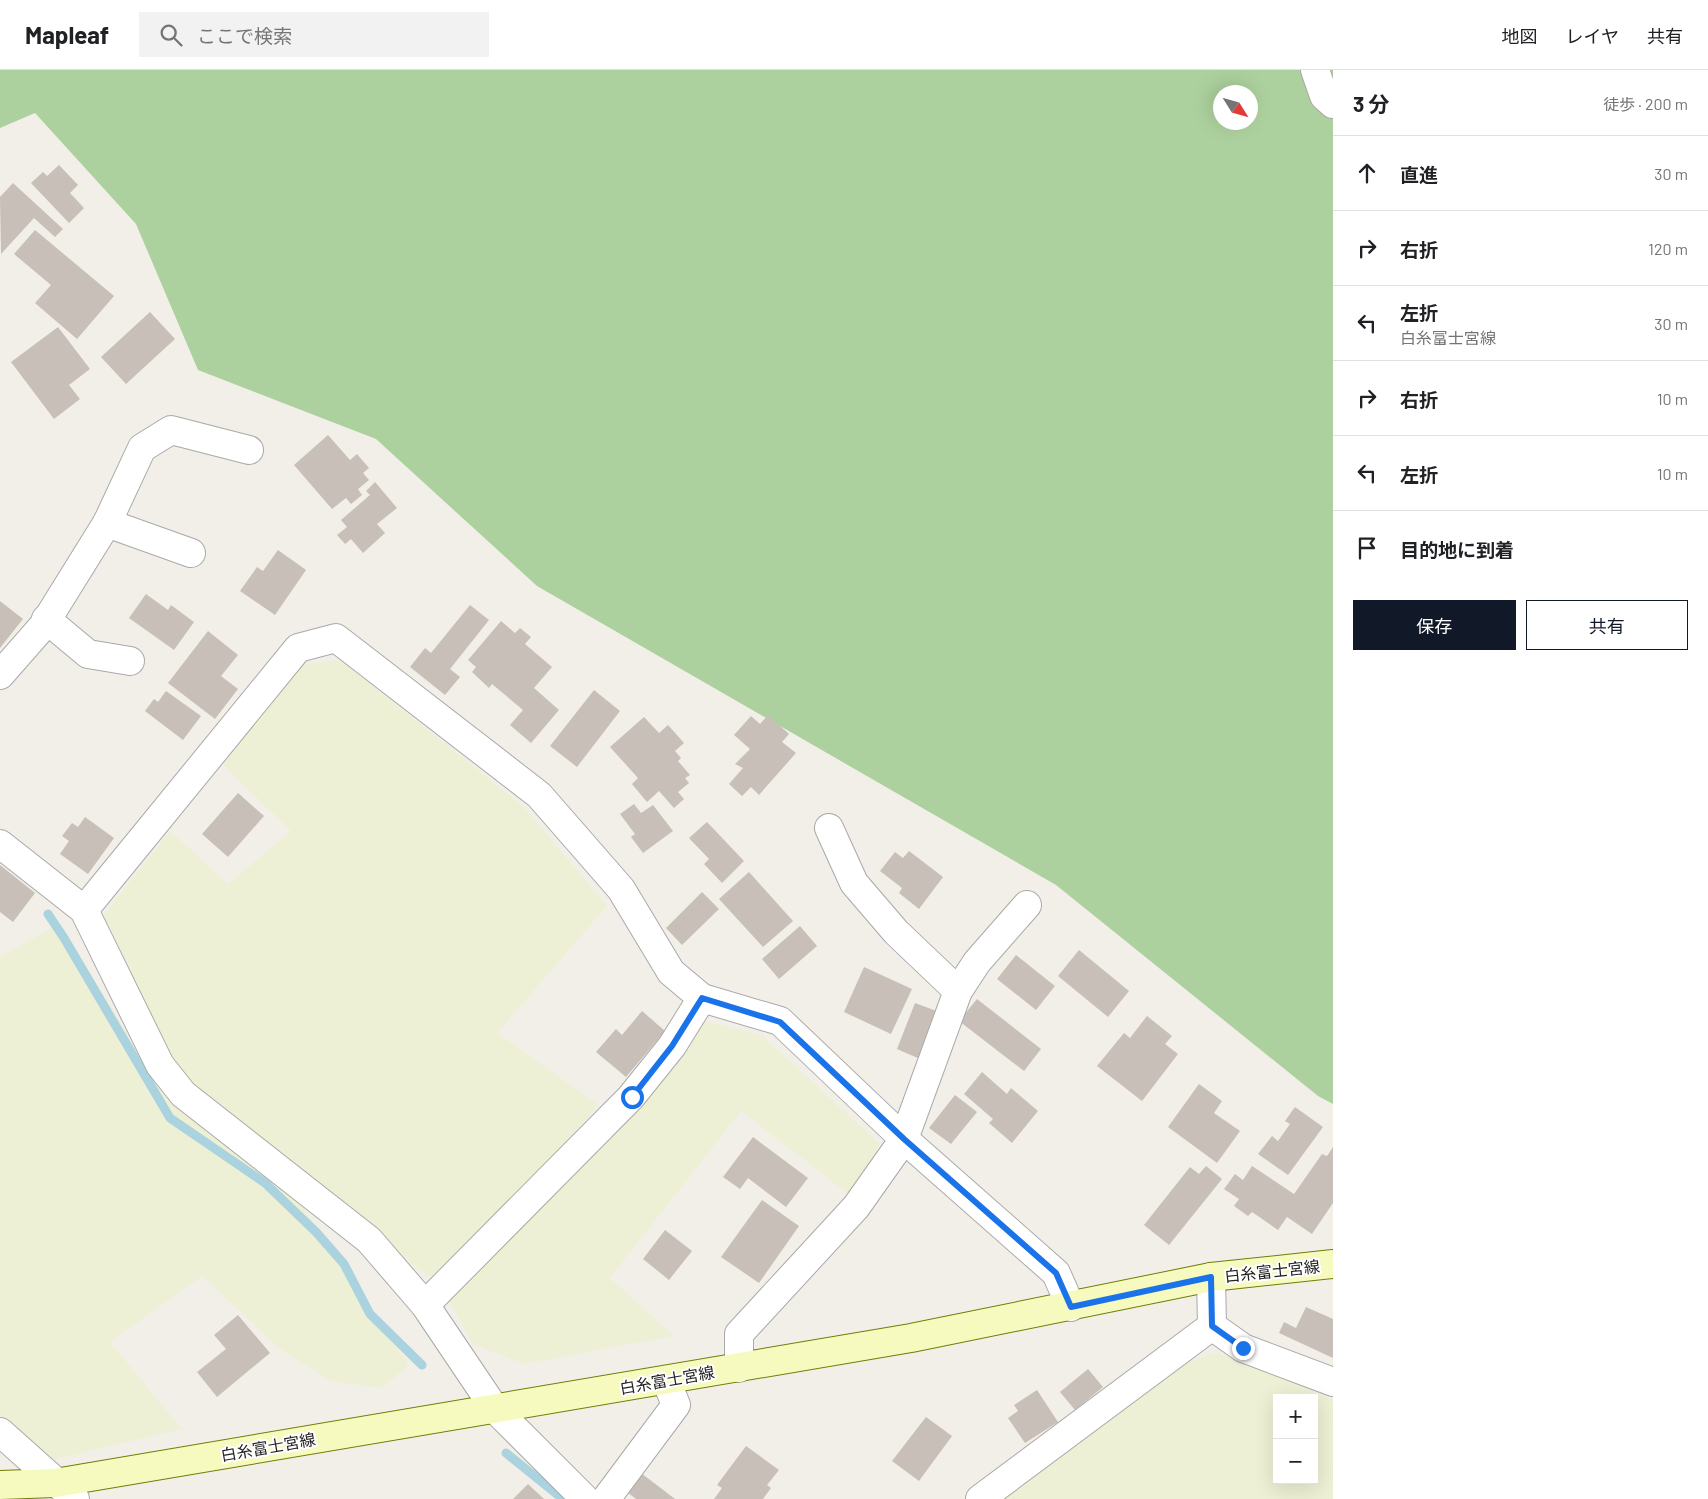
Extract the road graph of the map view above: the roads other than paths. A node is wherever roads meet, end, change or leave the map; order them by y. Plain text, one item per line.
1 (1315, 70) edge
2 (1333, 104) edge
3 (249, 450) dead end
4 (108, 523) junction
5 (191, 553) dead end
6 (46, 619) junction
7 (130, 662) dead end
8 (0, 675) edge
9 (829, 828) dead end
10 (0, 844) edge
11 (1027, 905) dead end
12 (84, 910) junction
13 (958, 991) junction
14 (702, 998) junction
15 (904, 1139) junction
16 (1333, 1264) edge
17 (1211, 1277) junction
18 (425, 1305) junction
19 (1071, 1307) junction
20 (1212, 1326) junction
21 (739, 1368) junction
22 (666, 1380) junction
23 (1333, 1382) edge
24 (495, 1409) junction
25 (0, 1432) edge
26 (0, 1486) edge
27 (65, 1491) edge
28 (585, 1499) edge
29 (606, 1499) edge
30 (980, 1499) edge

1 - 2 street
3 - 4 street
4 - 5 street
4 - 6 street
6 - 7 street
6 - 8 street
9 - 13 street
10 - 12 street
11 - 13 street
12 - 14 street
12 - 18 street
13 - 15 street
14 - 15 street
14 - 18 street
15 - 19 street
15 - 21 street
16 - 17 main road, 白糸富士宮線
17 - 19 main road, 白糸富士宮線
17 - 20 street
18 - 24 street
19 - 21 main road, 白糸富士宮線
20 - 23 street
20 - 30 street
21 - 22 main road, 白糸富士宮線
22 - 24 main road, 白糸富士宮線
22 - 29 street
24 - 27 main road, 白糸富士宮線
24 - 28 street
25 - 27 street
26 - 27 main road, 白糸富士宮線

